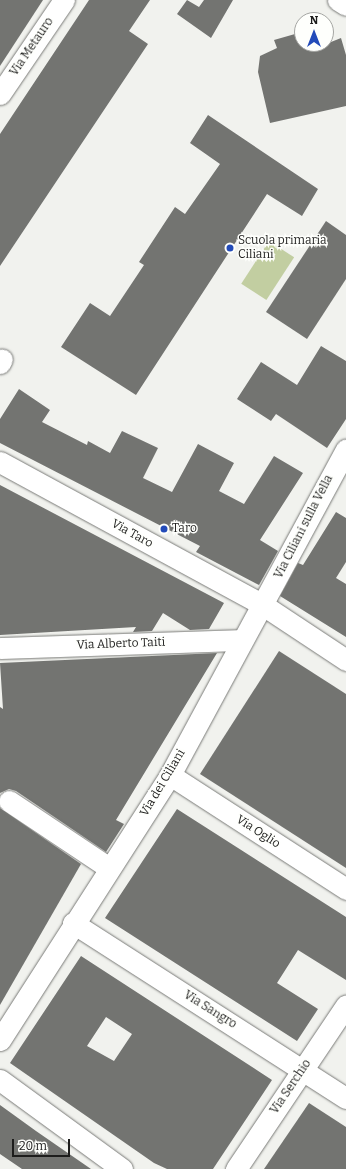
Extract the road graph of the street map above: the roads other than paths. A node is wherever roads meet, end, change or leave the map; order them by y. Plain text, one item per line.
1 (64, 0) edge
2 (338, 0) edge
3 (346, 5) edge
4 (0, 94) edge
5 (346, 448) edge
6 (0, 462) edge
7 (263, 605) junction
8 (242, 640) junction
9 (0, 648) edge
10 (346, 660) edge
11 (170, 775) junction
12 (9, 801) dead end
13 (109, 868) junction
14 (346, 889) edge
15 (73, 923) junction
16 (346, 1005) edge
17 (0, 1040) edge
18 (303, 1069) junction
19 (0, 1080) edge
20 (346, 1098) edge
21 (122, 1169) edge
22 (236, 1169) edge

1 - 4 street, Via Metauro
2 - 3 street
5 - 7 street, Via Ciliani sulla Vella
6 - 7 street, Via Taro
7 - 8 street, Via dei Ciliani
7 - 10 street
8 - 9 street, Via Alberto Taiti
8 - 11 street, Via dei Ciliani
11 - 13 street, Via dei Ciliani
11 - 14 street, Via Oglio
12 - 13 street
13 - 15 street, Via dei Ciliani
15 - 17 street, Via dei Ciliani
15 - 18 street, Via Sangro
16 - 18 street, Via Serchio
18 - 20 street, Via Sangro
18 - 22 street, Via Serchio
19 - 21 street

